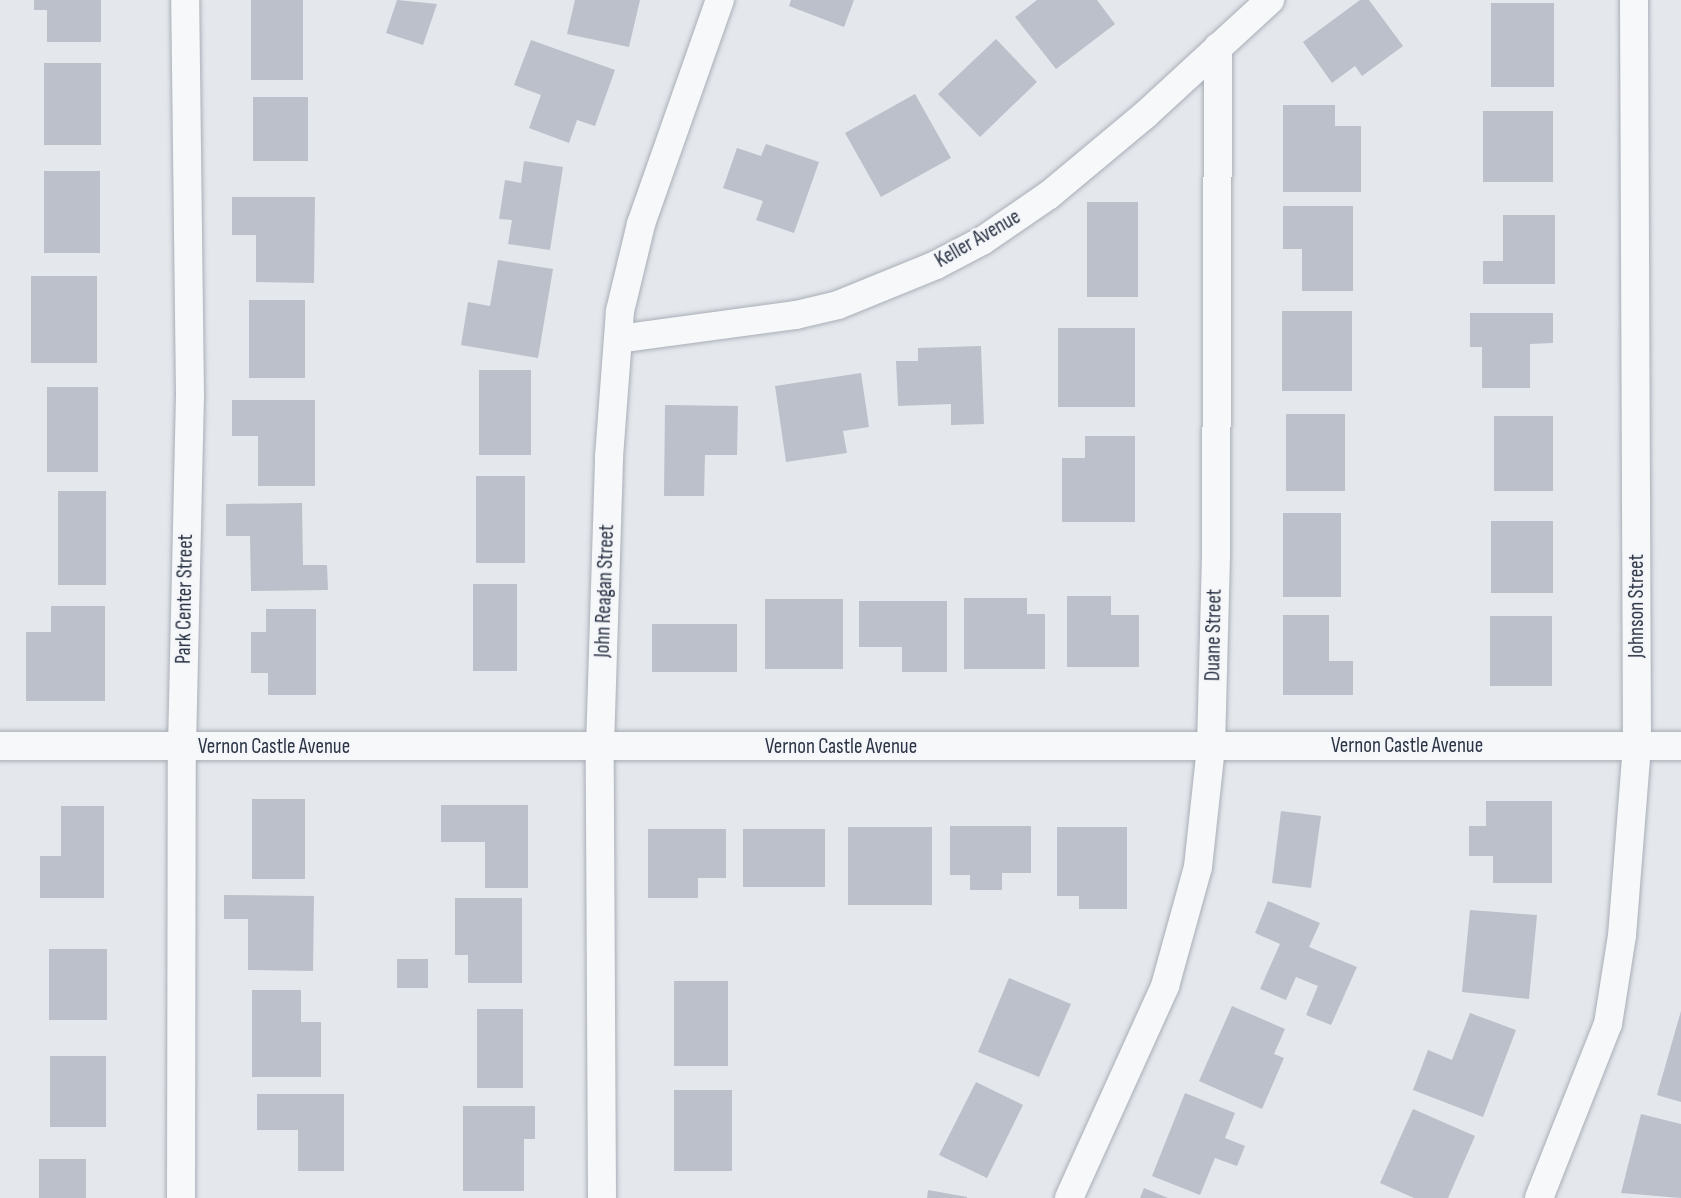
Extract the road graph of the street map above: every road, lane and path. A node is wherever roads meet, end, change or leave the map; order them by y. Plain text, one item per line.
1 (185, 0) edge
2 (720, 0) edge
3 (1270, 0) edge
4 (1634, 0) edge
5 (1218, 47) junction
6 (618, 339) junction
7 (0, 746) edge
8 (1637, 746) junction
9 (1681, 746) edge
10 (182, 747) junction
11 (600, 747) junction
12 (1211, 747) junction
13 (181, 1198) edge
14 (602, 1198) edge
15 (1069, 1198) edge
16 (1539, 1198) edge

1 - 10 street, Park Center Street
2 - 6 street, John Reagan Street
3 - 5 street, Keller Avenue
4 - 8 street, Johnson Street
5 - 6 street, Keller Avenue
5 - 12 street, Duane Street
6 - 11 street, John Reagan Street
7 - 10 street, Vernon Castle Avenue
8 - 9 street, Vernon Castle Avenue
8 - 12 street, Vernon Castle Avenue
8 - 16 street, Johnson Street
10 - 11 street, Vernon Castle Avenue
10 - 13 street, Park Center Street
11 - 12 street, Vernon Castle Avenue
11 - 14 street, John Reagan Street
12 - 15 street, Duane Street

